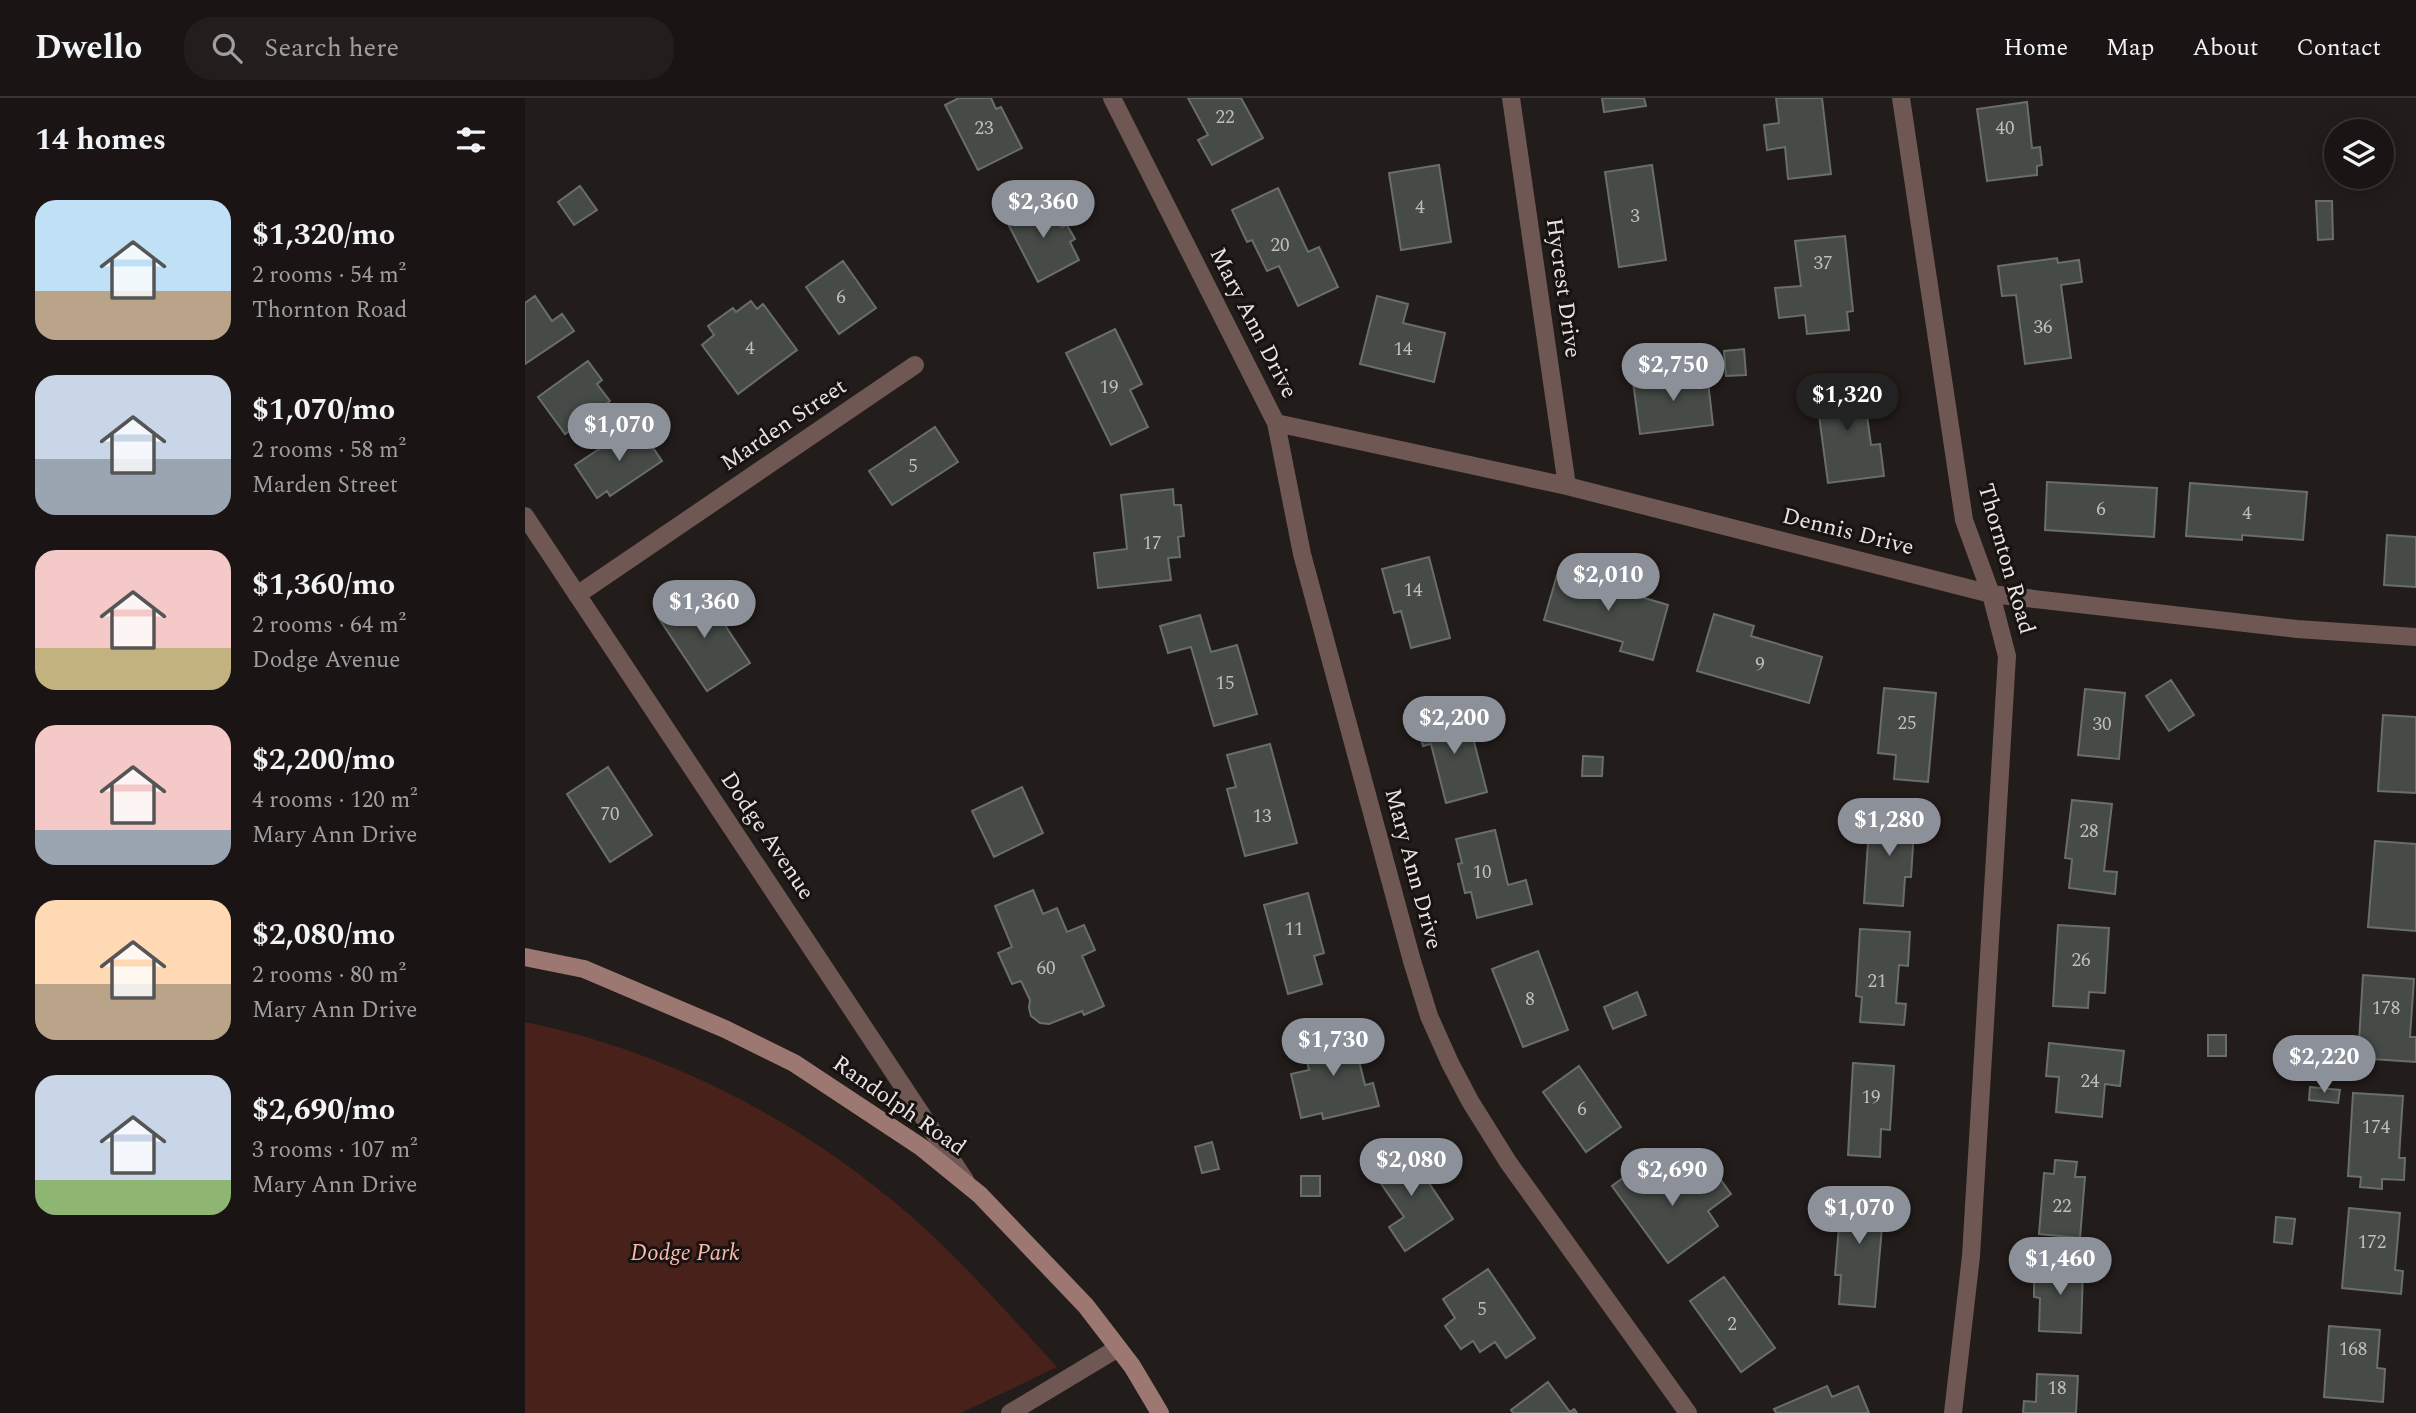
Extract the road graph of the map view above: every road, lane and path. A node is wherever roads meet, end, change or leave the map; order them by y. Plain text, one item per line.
1 (1112, 98) edge
2 (1511, 98) edge
3 (1901, 98) edge
4 (915, 366) dead end
5 (1276, 423) junction
6 (1567, 486) junction
7 (525, 516) edge
8 (1991, 594) junction
9 (577, 595) junction
10 (2416, 637) edge
11 (525, 957) edge
12 (967, 1184) junction
13 (1118, 1348) junction
14 (1010, 1413) edge
15 (1160, 1413) edge
16 (1688, 1413) edge
17 (1953, 1413) edge

1 - 5 street, Mary Ann Drive
2 - 6 street, Hycrest Drive
3 - 8 street, Thornton Road
4 - 9 street, Marden Street
5 - 6 street, Dennis Drive
5 - 16 street, Mary Ann Drive
6 - 8 street, Dennis Drive
7 - 9 street, Dodge Avenue
8 - 10 street, Dennis Drive
8 - 17 street, Thornton Road
9 - 12 street, Dodge Avenue
11 - 12 street, Randolph Road
12 - 13 street, Randolph Road
13 - 14 street
13 - 15 street, Randolph Road

